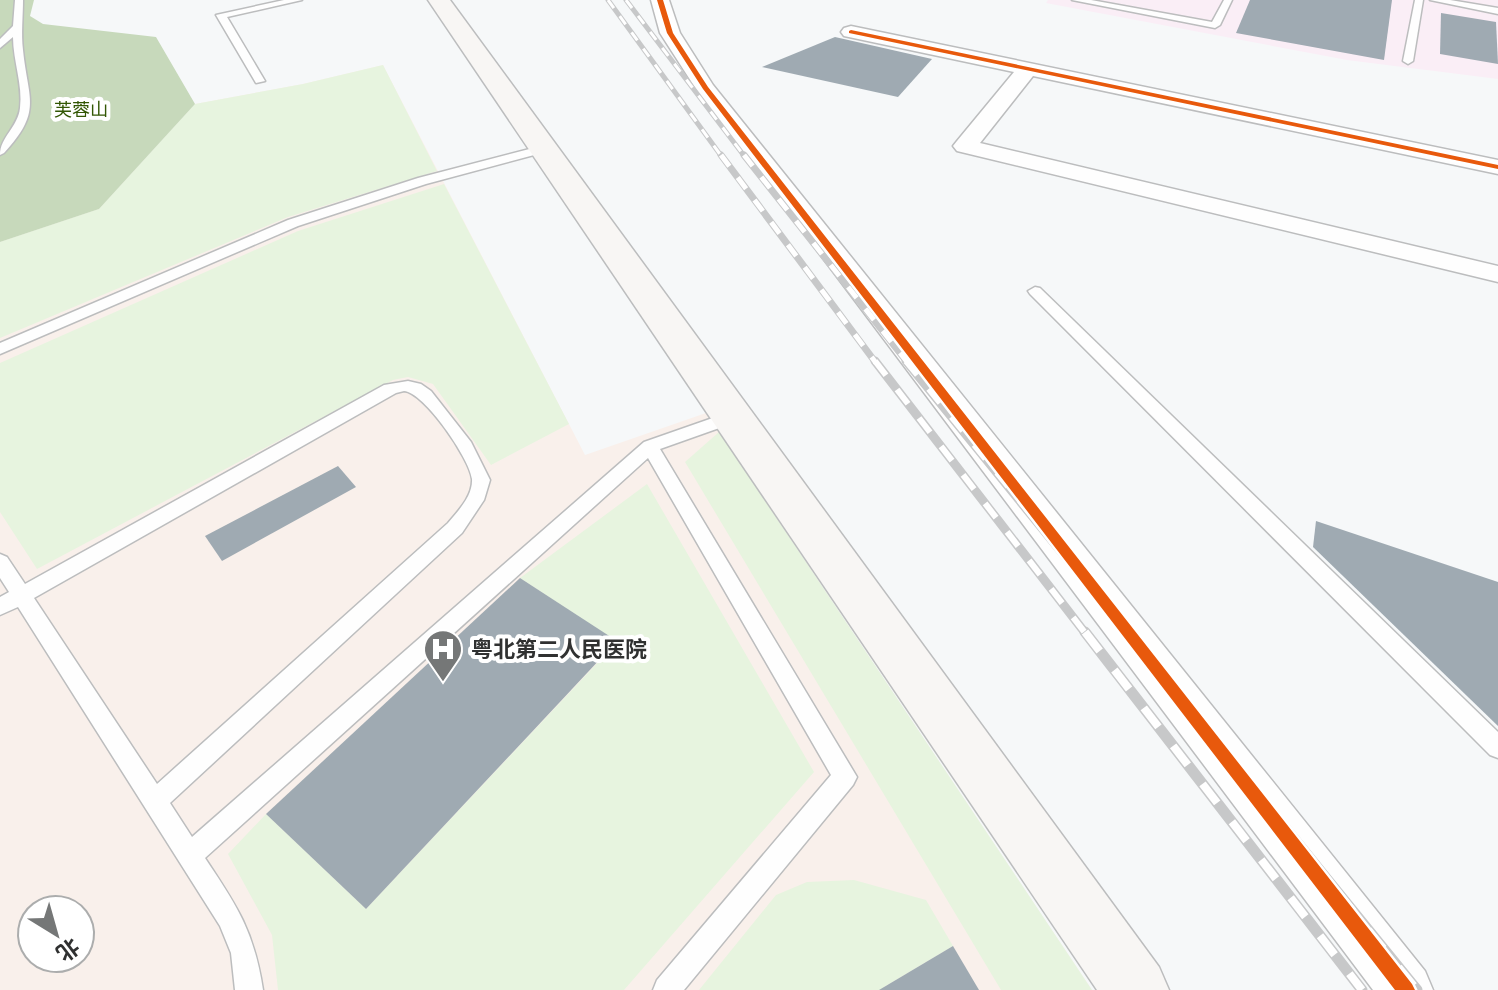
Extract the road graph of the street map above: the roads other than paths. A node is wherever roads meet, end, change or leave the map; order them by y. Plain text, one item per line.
1 (19, 0) edge
2 (298, 0) edge
3 (439, 0) edge
4 (660, 0) edge
5 (1076, 0) edge
6 (1228, 0) edge
7 (1419, 0) edge
8 (1434, 0) edge
9 (1498, 11) edge
10 (17, 27) junction
11 (851, 32) dead end
12 (0, 45) edge
13 (1408, 61) dead end
14 (1028, 69) junction
15 (260, 81) dead end
16 (545, 149) junction
17 (0, 151) edge
18 (1498, 167) edge
19 (1498, 274) edge
20 (1035, 291) dead end
21 (0, 349) edge
22 (733, 417) junction
23 (650, 446) junction
24 (0, 562) edge
25 (21, 594) junction
26 (0, 607) edge
27 (1498, 747) edge
28 (155, 801) junction
29 (189, 856) junction
30 (249, 990) edge
31 (667, 990) edge
32 (1136, 990) edge
33 (1406, 990) edge

1 - 10 lane
2 - 15 lane
3 - 16 main road
4 - 33 street
5 - 6 lane
7 - 13 lane
8 - 9 lane
10 - 12 lane
10 - 17 lane
11 - 14 street
14 - 18 street
14 - 19 street
16 - 21 lane
16 - 22 main road
20 - 27 lane
22 - 23 lane
22 - 32 main road
23 - 29 lane
23 - 31 lane
24 - 25 lane
25 - 26 lane
25 - 28 lane
25 - 28 lane
28 - 29 lane
29 - 30 lane

